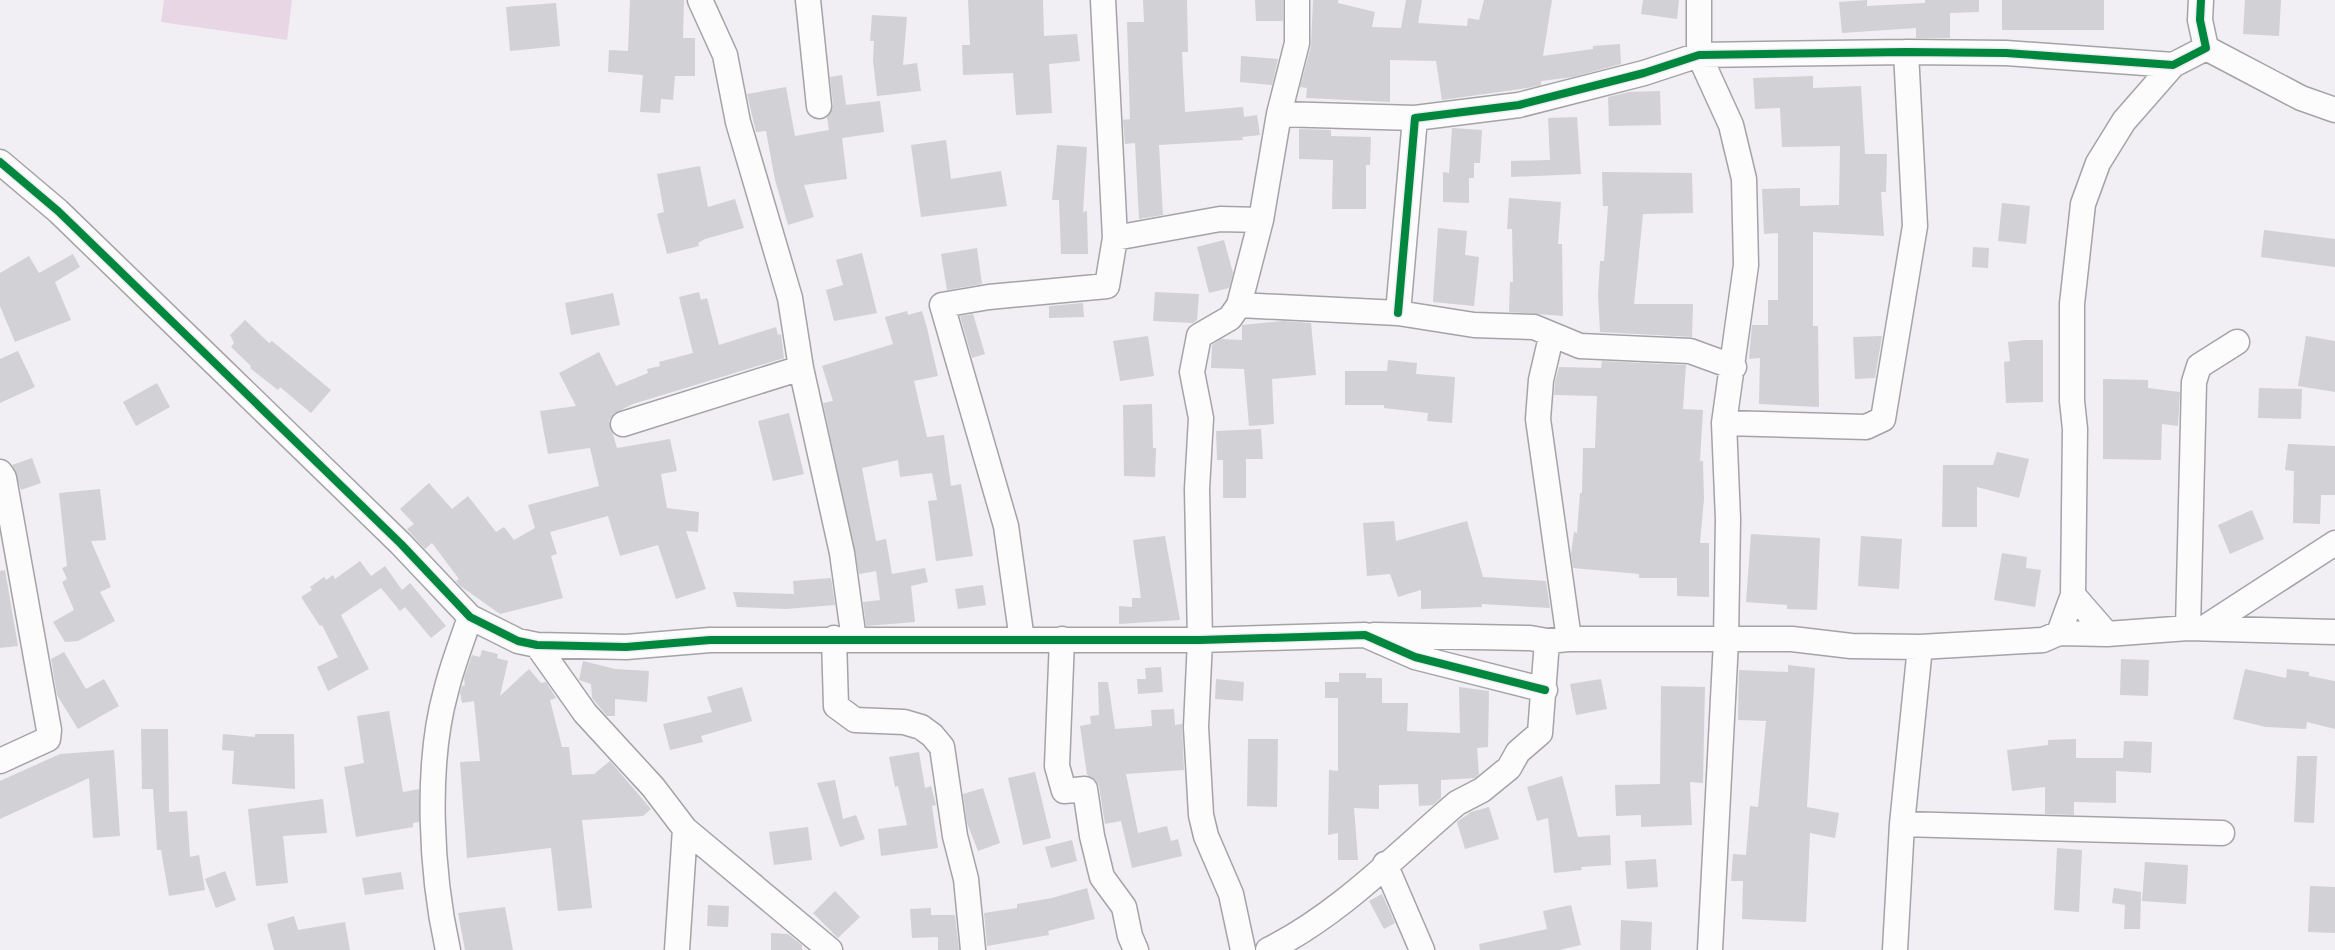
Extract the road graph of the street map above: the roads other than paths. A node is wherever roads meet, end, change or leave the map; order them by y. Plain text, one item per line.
1 (700, 0) edge
2 (808, 0) edge
3 (1103, 0) edge
4 (1297, 0) edge
5 (1699, 0) edge
6 (2184, 0) edge
7 (2201, 10) edge
8 (2206, 48) junction
9 (1906, 52) junction
10 (1699, 55) junction
11 (2173, 65) junction
12 (819, 106) dead end
13 (2335, 110) edge
14 (1280, 114) junction
15 (1415, 118) junction
16 (0, 162) edge
17 (1261, 220) junction
18 (1115, 238) junction
19 (1239, 305) junction
20 (1398, 313) junction
21 (1551, 337) junction
22 (2237, 342) dead end
23 (1734, 367) junction
24 (801, 368) junction
25 (1724, 423) junction
26 (623, 424) dead end
27 (0, 472) edge
28 (2335, 543) edge
29 (2073, 595) junction
30 (470, 617) junction
31 (2196, 628) junction
32 (2335, 632) edge
33 (2059, 633) junction
34 (2107, 634) junction
35 (1365, 635) junction
36 (844, 639) junction
37 (1062, 639) junction
38 (1022, 640) junction
39 (1200, 640) junction
40 (1558, 640) junction
41 (1726, 641) junction
42 (537, 645) junction
43 (1920, 647) junction
44 (1545, 690) junction
45 (0, 761) edge
46 (1902, 824) junction
47 (685, 829) junction
48 (2222, 833) dead end
49 (1385, 864) junction
50 (448, 950) edge
51 (677, 950) edge
52 (830, 950) edge
53 (974, 950) edge
54 (1136, 950) edge
55 (1243, 950) edge
56 (1268, 950) edge
57 (1422, 950) edge
58 (1710, 950) edge
59 (1895, 950) edge

1 - 24 street
2 - 12 street
3 - 18 street
4 - 14 street
5 - 10 street
6 - 7 street
7 - 8 street
8 - 11 street
8 - 13 street
9 - 10 street
9 - 11 street
9 - 25 street
10 - 15 street
10 - 23 street
11 - 29 street
14 - 15 street
14 - 17 street
15 - 20 street
16 - 30 street
17 - 18 street
17 - 19 street
18 - 38 street
19 - 20 street
19 - 39 street
20 - 21 street
21 - 23 street
21 - 40 street
22 - 31 street
23 - 25 street
24 - 26 street
24 - 36 street
25 - 41 street
27 - 45 street
28 - 31 street
29 - 33 street
29 - 34 street
30 - 42 street
30 - 50 street
31 - 32 street
31 - 34 street
33 - 34 street
33 - 43 street
35 - 39 street
35 - 40 street
35 - 44 street
36 - 38 street
36 - 42 street
36 - 53 street
37 - 38 street
37 - 39 street
37 - 54 street
39 - 55 street
40 - 41 street
40 - 44 street
41 - 43 street
41 - 58 street
42 - 47 street
43 - 46 street
44 - 49 street
46 - 48 street
46 - 59 street
47 - 51 street
47 - 52 street
49 - 56 street
49 - 57 street

